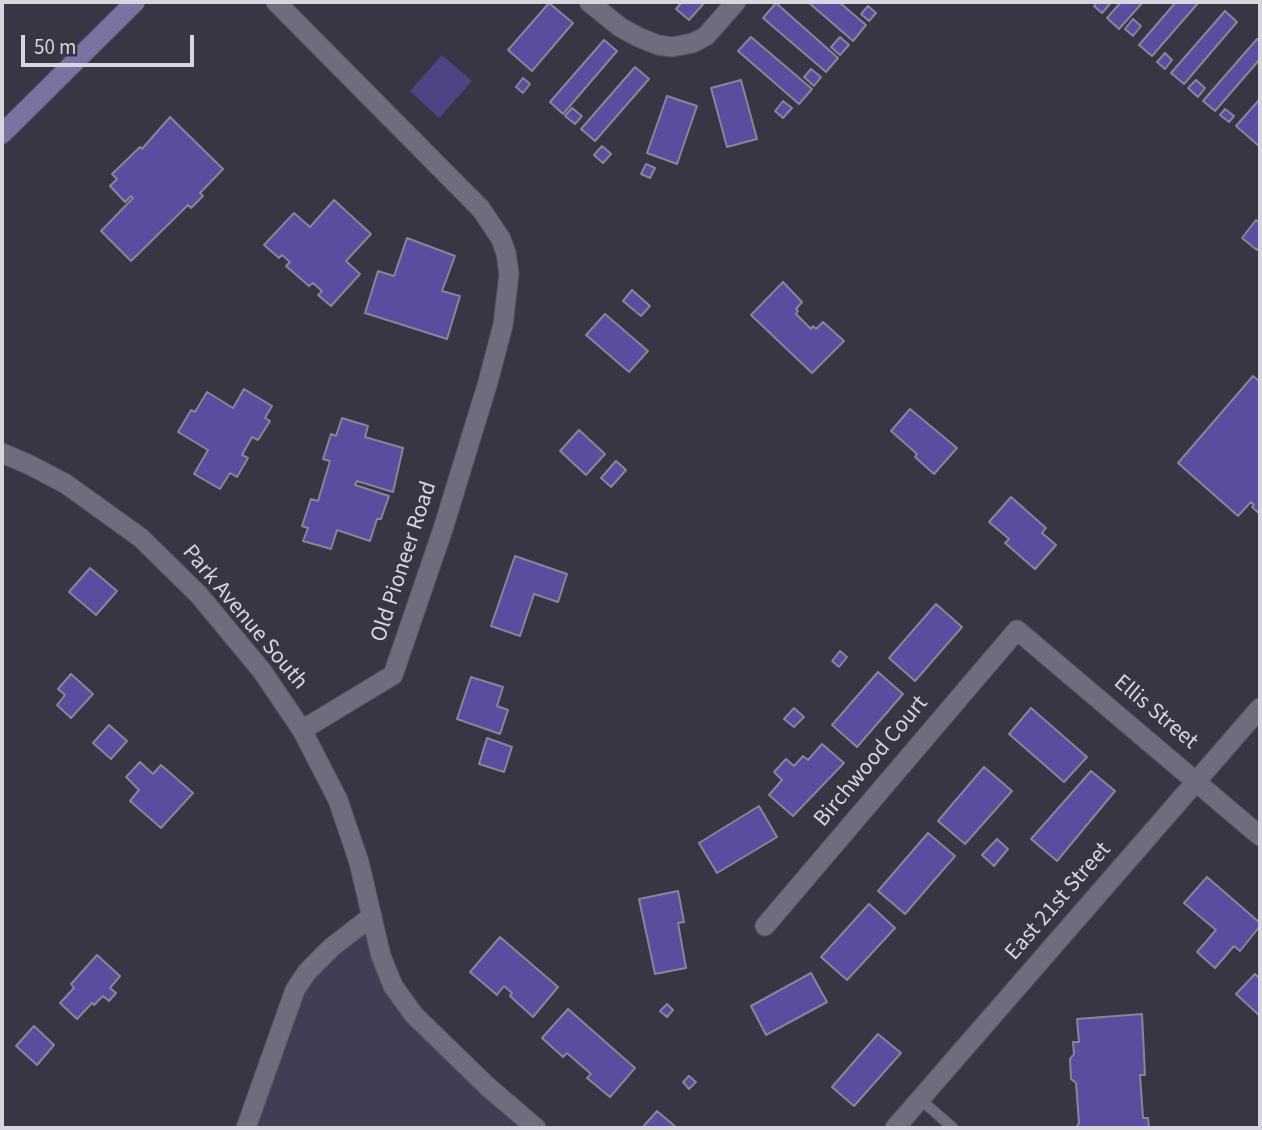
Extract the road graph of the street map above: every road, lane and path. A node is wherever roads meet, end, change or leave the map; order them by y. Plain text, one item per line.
1 (135, 2) edge
2 (276, 2) edge
3 (589, 2) edge
4 (736, 2) edge
5 (2, 134) edge
6 (2, 453) edge
7 (1017, 630) joint
8 (1260, 708) edge
9 (302, 730) junction
10 (1198, 781) junction
11 (1260, 836) edge
12 (372, 916) junction
13 (765, 926) dead end
14 (920, 1099) junction
15 (246, 1128) edge
16 (536, 1128) edge
17 (895, 1128) edge
18 (953, 1128) edge

1 - 5 main road
2 - 9 street, Old Pioneer Road
3 - 4 street
6 - 9 street, Park Avenue South
7 - 10 street, Ellis Street
7 - 13 street, Birchwood Court
8 - 10 street, East 21st Street
9 - 12 street
10 - 11 street, Ellis Street
10 - 14 street, East 21st Street
12 - 15 street
12 - 16 street
14 - 17 street, East 21st Street
14 - 18 lane

